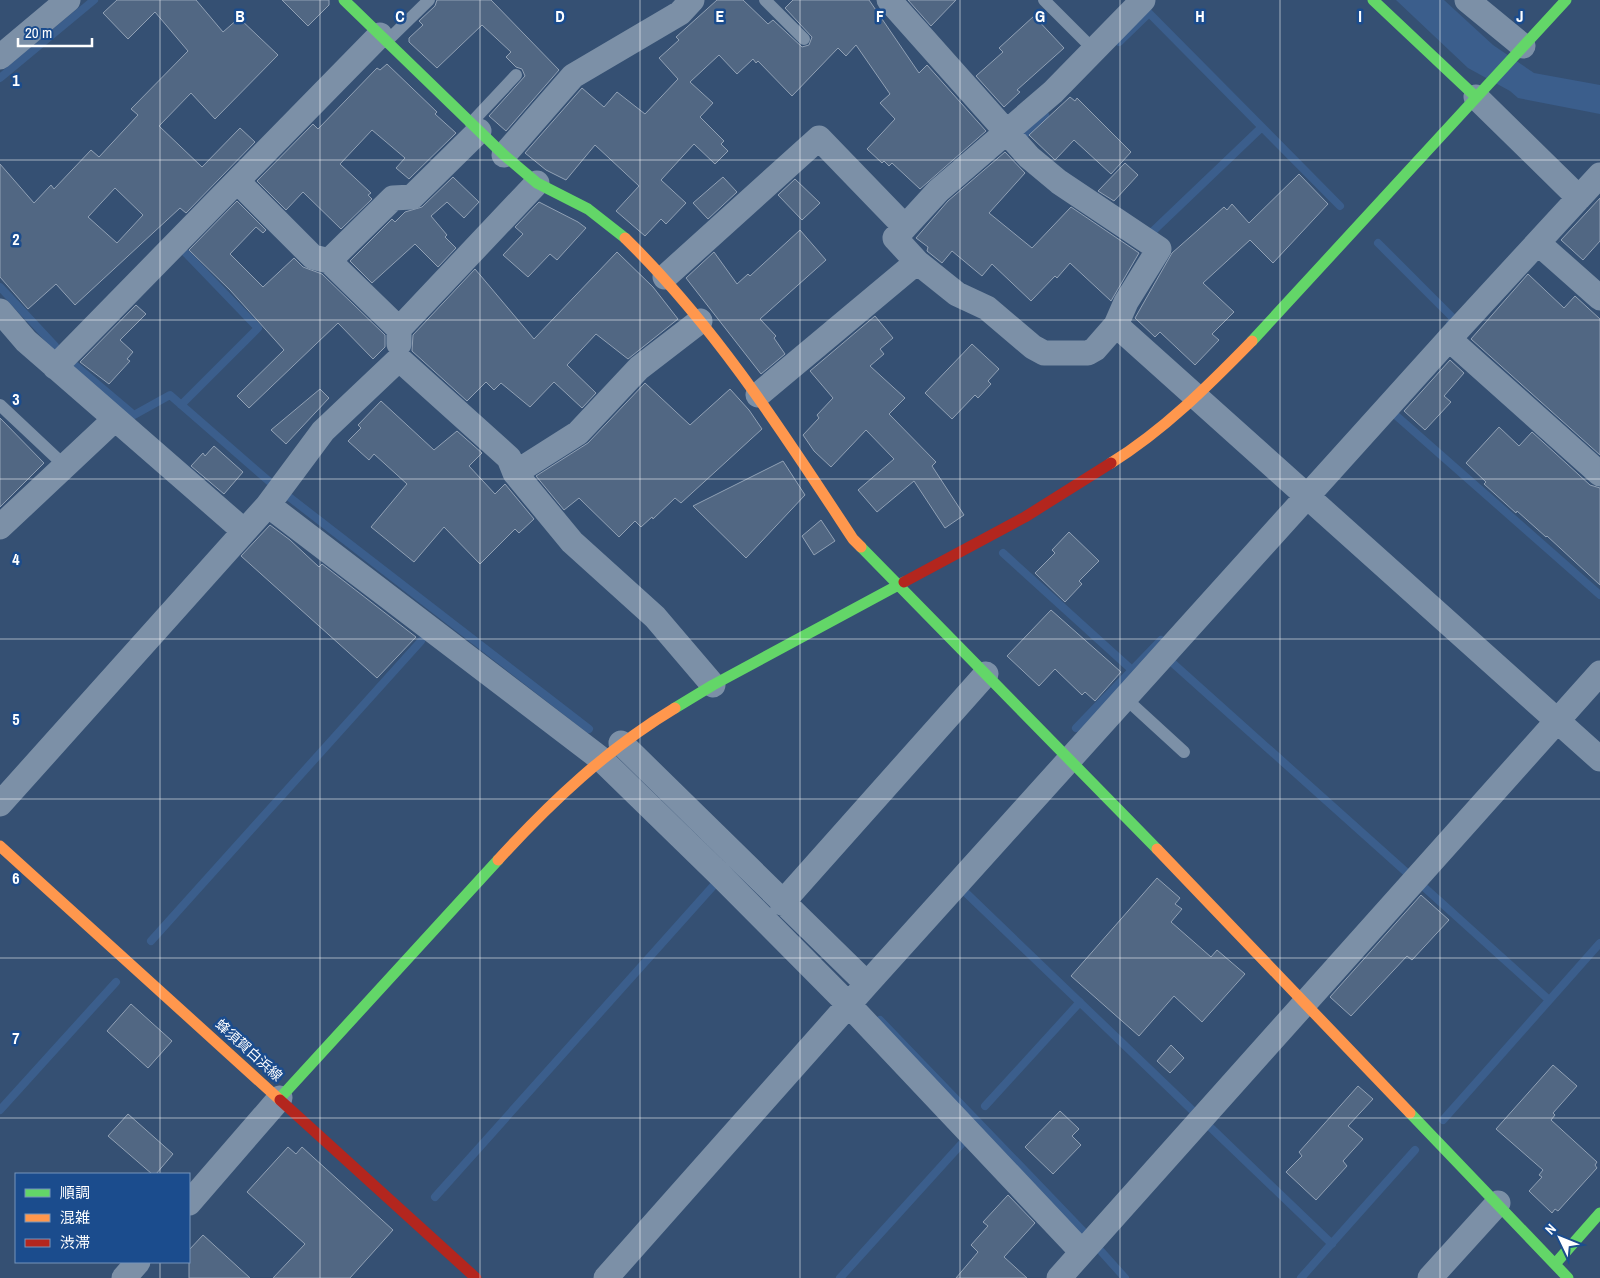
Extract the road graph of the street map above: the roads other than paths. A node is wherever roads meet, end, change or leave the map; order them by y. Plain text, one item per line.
1 (68, 0) edge
2 (344, 0) edge
3 (429, 0) edge
4 (692, 0) edge
5 (765, 0) edge
6 (890, 0) edge
7 (1044, 0) edge
8 (1143, 0) edge
9 (1373, 0) edge
10 (1467, 0) edge
11 (1566, 0) edge
12 (383, 38) junction
13 (804, 39) dead end
14 (1523, 46) junction
15 (1094, 50) junction
16 (0, 57) edge
17 (516, 75) dead end
18 (1482, 90) junction
19 (475, 127) junction
20 (1006, 133) junction
21 (504, 155) junction
22 (1600, 175) edge
23 (237, 181) junction
24 (537, 183) junction
25 (1579, 198) junction
26 (905, 227) junction
27 (1538, 243) junction
28 (329, 261) junction
29 (917, 262) junction
30 (665, 277) junction
31 (1600, 298) edge
32 (0, 311) edge
33 (700, 321) junction
34 (1116, 325) junction
35 (399, 329) junction
36 (1450, 340) junction
37 (399, 359) junction
38 (55, 367) junction
39 (758, 395) junction
40 (1196, 398) junction
41 (0, 405) edge
42 (115, 419) junction
43 (65, 466) junction
44 (515, 474) junction
45 (1600, 474) edge
46 (275, 496) junction
47 (1306, 496) junction
48 (0, 527) edge
49 (244, 531) junction
50 (897, 585) junction
51 (1600, 673) edge
52 (986, 674) junction
53 (713, 685) junction
54 (1125, 698) junction
55 (1557, 721) junction
56 (621, 743) junction
57 (1184, 752) dead end
58 (601, 759) junction
59 (1070, 759) junction
60 (1600, 759) edge
61 (0, 804) edge
62 (0, 846) edge
63 (782, 903) junction
64 (857, 995) junction
65 (1305, 1002) junction
66 (280, 1098) junction
67 (190, 1203) edge
68 (1498, 1203) junction
69 (1600, 1214) edge
70 (1089, 1244) junction
71 (137, 1263) edge
72 (1555, 1264) junction
73 (124, 1278) edge
74 (476, 1278) edge
75 (606, 1278) edge
76 (1059, 1278) edge
77 (1430, 1278) edge
78 (1568, 1278) edge

1 - 16 street
2 - 12 street
3 - 12 lane
4 - 21 street
5 - 13 lane
6 - 20 street
7 - 15 lane
8 - 15 street
9 - 18 street
10 - 14 street
11 - 14 street
12 - 19 street
12 - 23 street
14 - 18 street
15 - 20 street
17 - 19 lane
18 - 25 street
18 - 40 street
19 - 21 street
19 - 28 street
20 - 26 street
20 - 34 street
21 - 24 street
22 - 25 street
23 - 28 street
23 - 38 street
24 - 30 street
24 - 35 street
25 - 27 street
26 - 29 street
26 - 30 street
27 - 31 street
27 - 36 street
28 - 35 street
29 - 34 street
29 - 39 street
30 - 33 street
32 - 38 street
33 - 39 street
33 - 44 street
34 - 40 street
35 - 37 street
36 - 45 street
36 - 47 street
37 - 44 street
37 - 46 street
38 - 42 street
39 - 50 street
40 - 47 street
40 - 50 street
41 - 43 lane
42 - 43 street
42 - 49 street
43 - 48 street
44 - 53 street
46 - 49 street
46 - 58 street
47 - 54 street
47 - 55 street
49 - 61 street
50 - 52 street
50 - 53 street
51 - 55 street
52 - 59 street
52 - 63 street
53 - 56 street
54 - 57 lane
54 - 59 street
55 - 60 street
55 - 65 street
56 - 58 street
56 - 63 street
58 - 64 street
58 - 66 street
59 - 64 street
59 - 65 street
62 - 66 street, 蜂須賀白浜線
63 - 64 street
64 - 70 street
64 - 75 street
65 - 68 street
65 - 70 street
66 - 67 street
66 - 74 street, 蜂須賀白浜線
68 - 72 street
68 - 77 street
69 - 72 street
70 - 76 street
71 - 73 street
72 - 78 street

